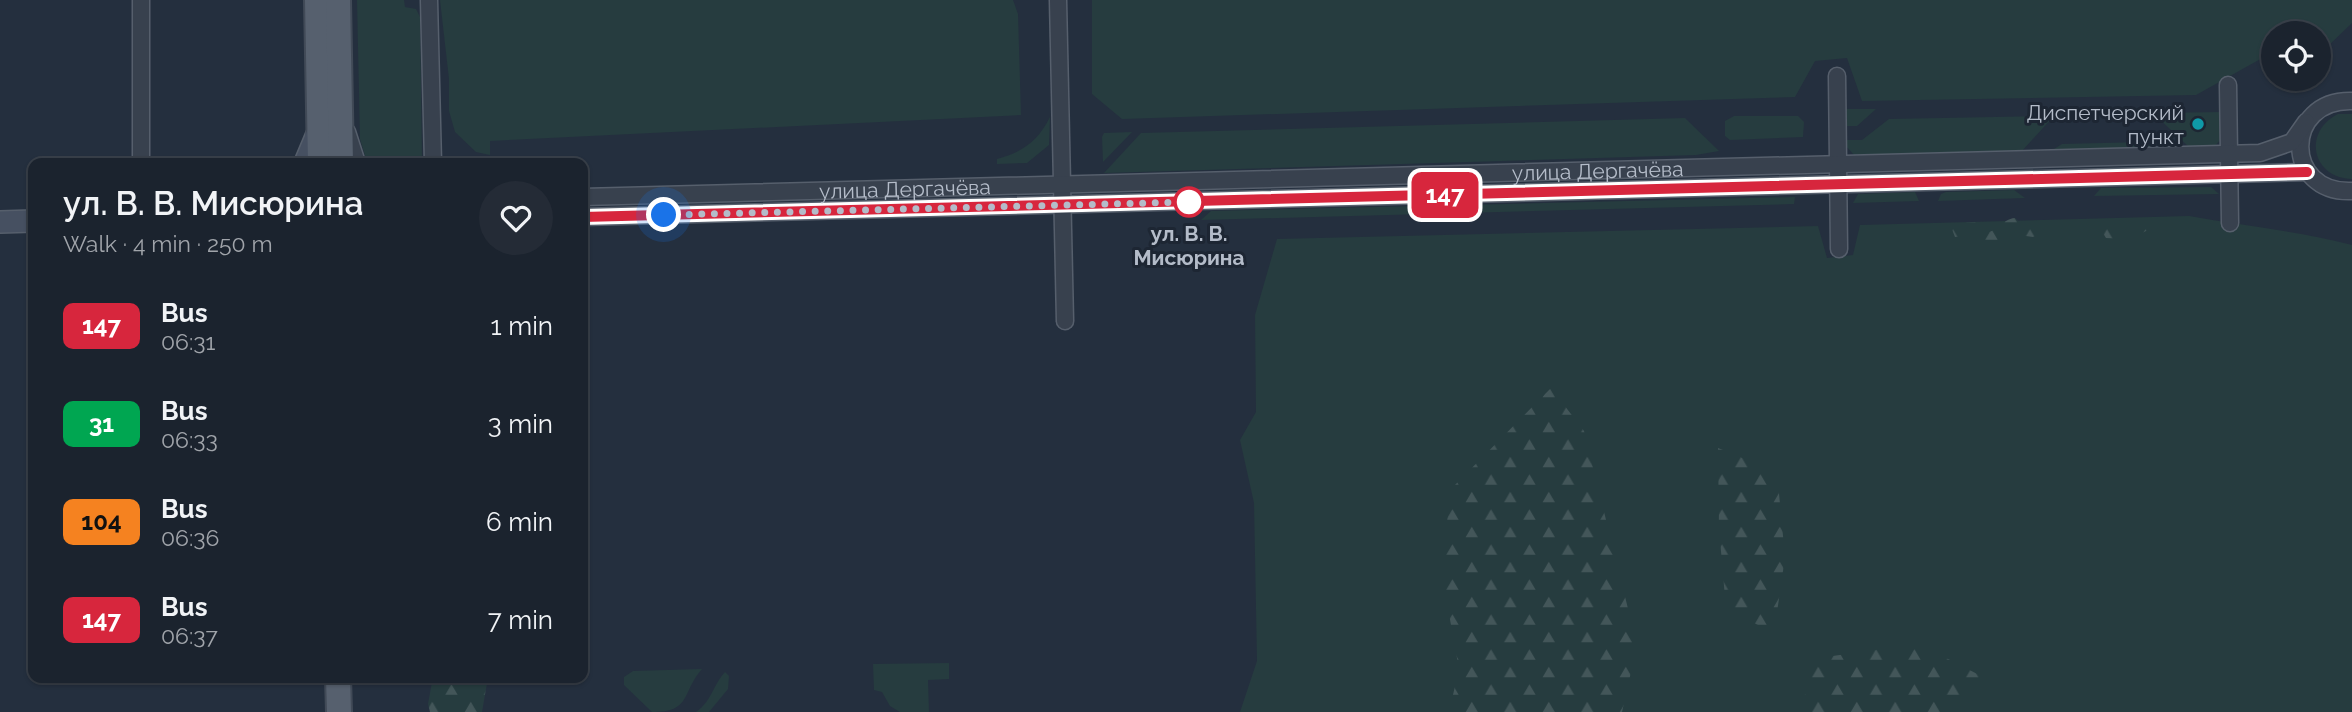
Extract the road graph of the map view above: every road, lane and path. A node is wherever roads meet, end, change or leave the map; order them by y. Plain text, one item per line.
1 (141, 0) edge
2 (317, 0) edge
3 (338, 0) edge
4 (429, 0) edge
5 (1058, 0) edge
6 (1837, 76) dead end
7 (2228, 85) dead end
8 (2352, 101) edge
9 (340, 112) junction
10 (2306, 122) junction
11 (318, 132) junction
12 (2229, 153) junction
13 (141, 158) edge
14 (308, 158) edge
15 (320, 158) edge
16 (341, 158) edge
17 (355, 158) edge
18 (433, 158) edge
19 (2307, 172) junction
20 (2230, 174) junction
21 (1838, 175) junction
22 (1063, 184) junction
23 (2352, 191) edge
24 (588, 197) edge
25 (1064, 206) junction
26 (588, 217) edge
27 (28, 221) edge
28 (0, 222) edge
29 (2230, 223) dead end
30 (1839, 249) dead end
31 (1065, 321) dead end
32 (321, 683) edge
33 (338, 683) edge
34 (321, 712) edge
35 (339, 712) edge

1 - 13 street
2 - 11 main road
3 - 9 main road
4 - 18 street
5 - 22 street
6 - 21 street
7 - 12 street
8 - 10 street, улица Дергачёва
9 - 16 main road
9 - 17 street
10 - 12 street, улица Дергачёва
10 - 19 street
11 - 14 street
11 - 15 main road
12 - 20 street
12 - 21 street, улица Дергачёва
19 - 20 street, улица Дергачёва
19 - 23 street
20 - 21 street, улица Дергачёва
20 - 29 street
21 - 22 street, улица Дергачёва
21 - 25 street, улица Дергачёва
21 - 30 street
22 - 24 street, улица Дергачёва
22 - 25 street
25 - 26 street, улица Дергачёва
25 - 31 street
27 - 28 street
32 - 34 main road
33 - 35 main road

